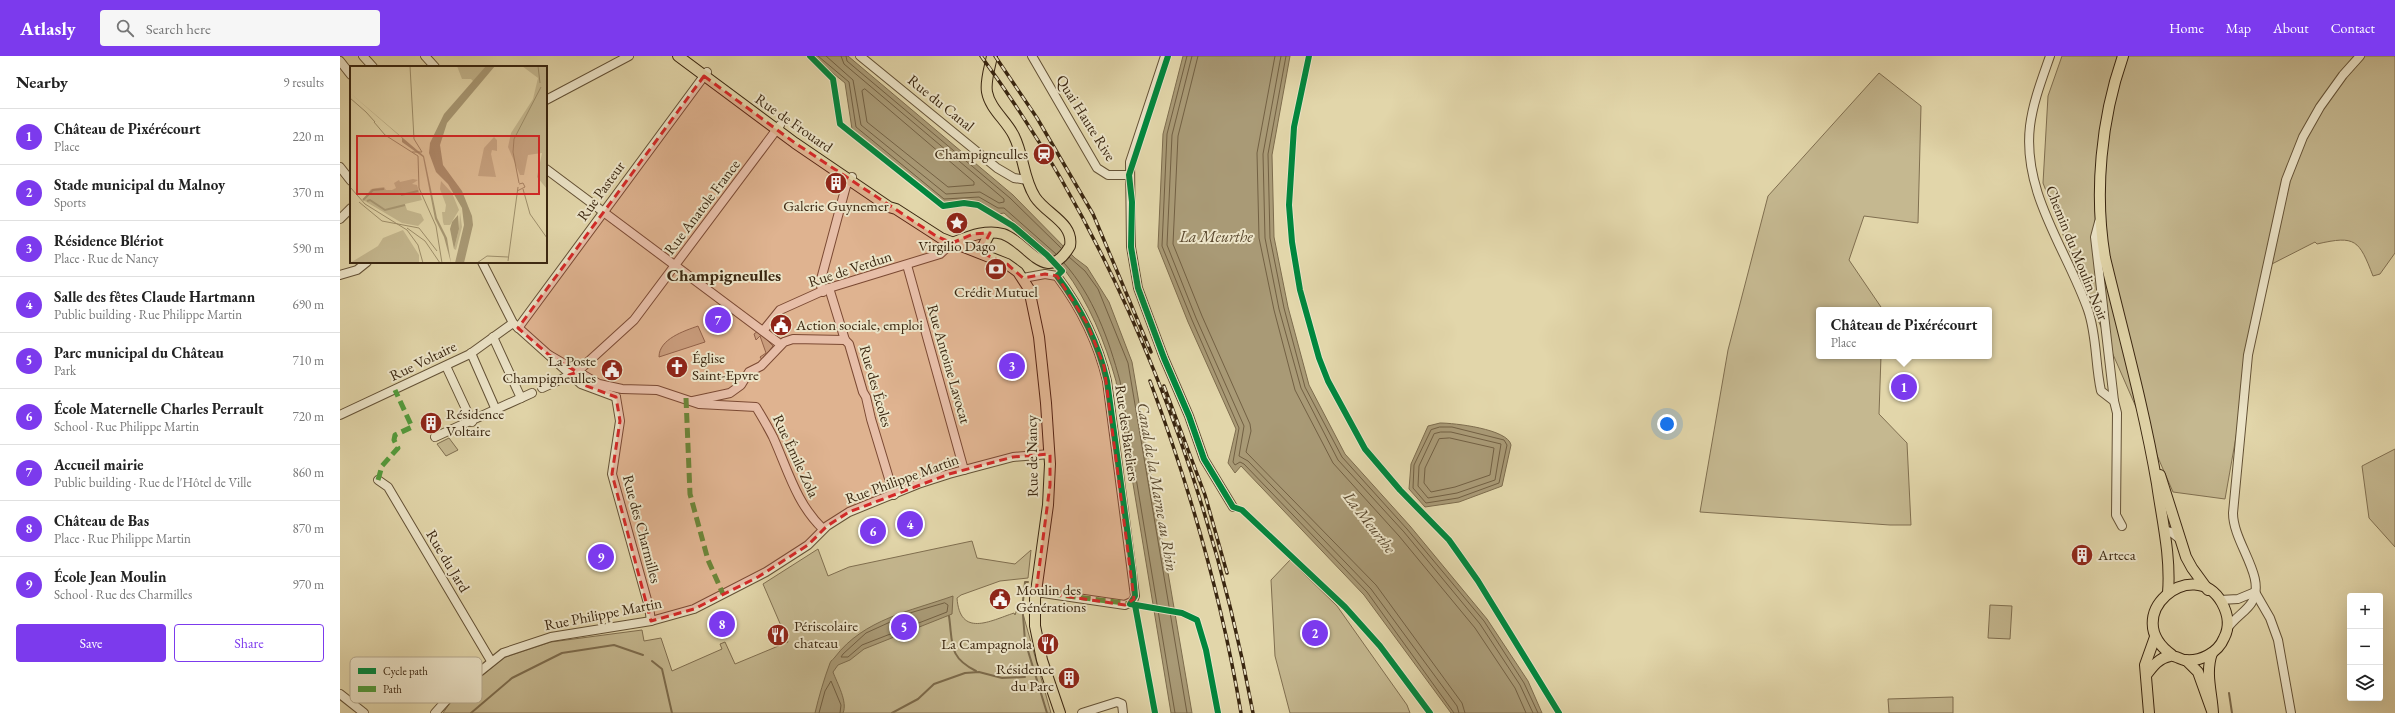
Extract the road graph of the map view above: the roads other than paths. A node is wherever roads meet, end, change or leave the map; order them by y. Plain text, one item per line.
1 (364, 56) edge
2 (425, 56) edge
3 (629, 56) edge
4 (678, 56) edge
5 (686, 56) edge
6 (860, 56) edge
7 (992, 56) edge
8 (1032, 56) edge
9 (1165, 56) edge
10 (2050, 56) edge
11 (2123, 56) edge
12 (2360, 56) edge
13 (340, 61) edge
14 (372, 66) edge
15 (434, 66) edge
16 (350, 74) edge
17 (706, 74) junction
18 (547, 99) edge
19 (778, 128) junction
20 (340, 167) edge
21 (547, 170) edge
22 (1129, 175) junction
23 (851, 178) junction
24 (350, 180) edge
25 (1027, 180) junction
26 (350, 209) edge
27 (604, 211) junction
28 (340, 218) edge
29 (2100, 218) junction
30 (990, 233) junction
31 (952, 243) junction
32 (980, 252) junction
33 (366, 263) edge
34 (483, 263) edge
35 (676, 265) junction
36 (907, 265) junction
37 (340, 276) edge
38 (1023, 278) junction
39 (826, 290) junction
40 (515, 325) junction
41 (763, 331) junction
42 (493, 337) junction
43 (845, 340) junction
44 (780, 344) junction
45 (470, 353) junction
46 (446, 366) junction
47 (573, 374) junction
48 (542, 388) dead end
49 (622, 389) junction
50 (532, 393) dead end
51 (616, 397) junction
52 (521, 398) junction
53 (694, 400) junction
54 (2114, 401) junction
55 (496, 410) junction
56 (340, 415) edge
57 (472, 422) junction
58 (435, 437) dead end
59 (1050, 454) junction
60 (2154, 464) junction
61 (964, 470) junction
62 (378, 480) dead end
63 (894, 495) junction
64 (1233, 507) dead end
65 (2122, 526) dead end
66 (823, 529) junction
67 (2164, 530) junction
68 (2180, 539) junction
69 (2208, 590) junction
70 (1036, 592) junction
71 (2168, 592) junction
72 (2255, 592) junction
73 (2220, 600) junction
74 (651, 621) junction
75 (2227, 630) junction
76 (2155, 636) junction
77 (2212, 653) junction
78 (2172, 655) junction
79 (2186, 660) junction
80 (491, 661) junction
81 (482, 669) edge
82 (2147, 674) junction
83 (340, 694) edge
84 (350, 702) edge
85 (351, 703) edge
86 (444, 703) edge
87 (364, 713) edge
88 (435, 713) edge
89 (1060, 713) edge
90 (1082, 713) edge
91 (1123, 713) edge
92 (2148, 713) edge
93 (2213, 713) edge
94 (2291, 713) edge

1 - 14 street
2 - 15 street
3 - 18 street
4 - 17 main road, Rue de Frouard
5 - 17 main road, Rue de Frouard
6 - 25 street, Rue du Canal
7 - 25 main road
8 - 22 street, Quai Haute Rive
9 - 22 street
10 - 54 street, Chemin du Moulin Noir
11 - 29 main road
12 - 72 street
13 - 16 street
17 - 19 main road, Rue de Frouard
17 - 27 street, Rue Pasteur
19 - 23 main road, Rue de Frouard
19 - 35 street, Rue Anatole France
20 - 24 street
21 - 27 street
22 - 64 street
23 - 31 main road, Rue de Frouard
23 - 39 street, Rue des Écoles
25 - 30 main road
26 - 28 street
27 - 35 street
27 - 40 street, Rue Pasteur
29 - 54 street
29 - 60 main road
30 - 31 main road
30 - 32 main road
31 - 32 main road, Rue de Nancy
31 - 36 street, Rue de Verdun
32 - 38 main road, Rue de Nancy
33 - 37 street
34 - 40 street
35 - 41 street
35 - 47 street, Rue Anatole France
36 - 39 street, Rue de Verdun
36 - 61 street, Rue Antoine Lavocat
38 - 59 main road, Rue de Nancy
38 - 70 street, Rue des Bateliers
39 - 41 street, Rue de Verdun
39 - 43 street, Rue des Écoles
40 - 42 street, Rue Voltaire
40 - 47 street, Rue Émile Zola
41 - 44 street
42 - 45 street, Rue Voltaire
42 - 52 street
43 - 44 street
43 - 63 street, Rue des Écoles
44 - 53 street
45 - 46 street, Rue Voltaire
45 - 55 street
46 - 56 street, Rue Voltaire
46 - 57 street
47 - 48 street, Rue Anatole France
47 - 49 street, Rue Émile Zola
47 - 51 street, Rue Émile Zola
49 - 51 street
49 - 53 street, Rue Émile Zola
50 - 52 street
51 - 74 street, Rue des Charmilles
52 - 55 street
53 - 66 street, Rue Émile Zola
54 - 65 street
55 - 57 street
57 - 58 street
59 - 61 street, Rue Philippe Martin
59 - 70 main road, Rue de Nancy
60 - 67 main road
60 - 68 main road
61 - 63 street, Rue Philippe Martin
62 - 80 street, Rue du Jard
63 - 66 street, Rue Philippe Martin
66 - 74 street, Rue Philippe Martin
67 - 68 street
67 - 71 main road
68 - 69 main road
69 - 71 main road
69 - 73 main road
70 - 89 main road, Rue de Nancy
71 - 76 main road
72 - 73 street
72 - 75 street
72 - 94 street
73 - 75 main road
74 - 80 street, Rue Philippe Martin
75 - 77 main road
76 - 78 main road
76 - 82 main road
77 - 79 main road
77 - 93 main road
78 - 79 main road
78 - 82 main road
79 - 93 main road
80 - 81 street, Rue Philippe Martin
82 - 92 main road
83 - 84 street
85 - 87 street
86 - 88 street, Rue Philippe Martin
90 - 91 street

